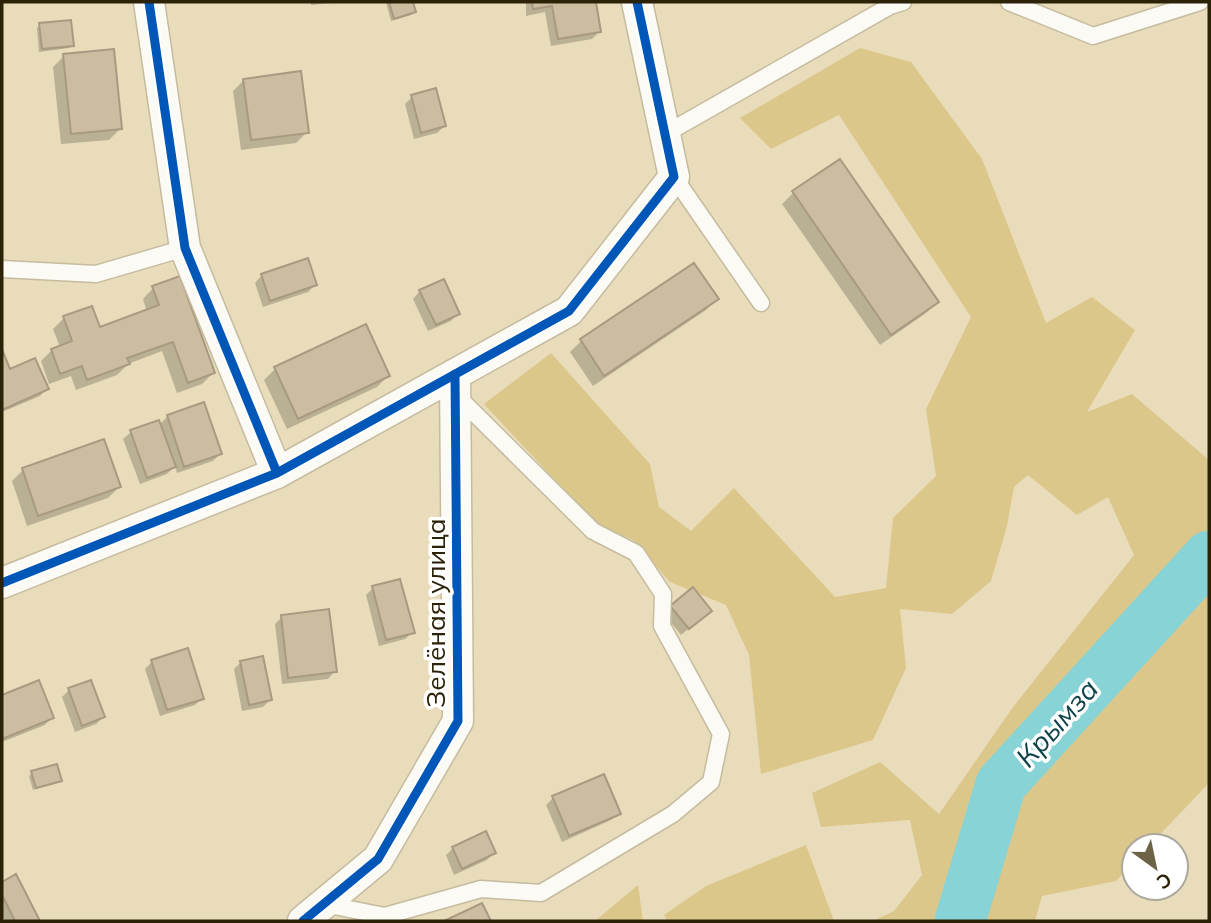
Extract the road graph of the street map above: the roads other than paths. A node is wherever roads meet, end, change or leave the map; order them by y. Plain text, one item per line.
1 (149, 2) edge
2 (637, 2) edge
3 (903, 2) edge
4 (1009, 2) edge
5 (1200, 2) edge
6 (665, 134) junction
7 (674, 177) junction
8 (185, 248) junction
9 (2, 269) edge
10 (761, 303) dead end
11 (455, 384) junction
12 (277, 473) junction
13 (2, 583) edge
14 (314, 912) edge

1 - 8 street
2 - 6 street
3 - 6 lane
4 - 5 lane
6 - 7 street
7 - 10 lane
7 - 11 street
8 - 9 lane
8 - 12 street
11 - 12 street
11 - 14 street, Зелёная улица
11 - 14 lane
12 - 13 street

